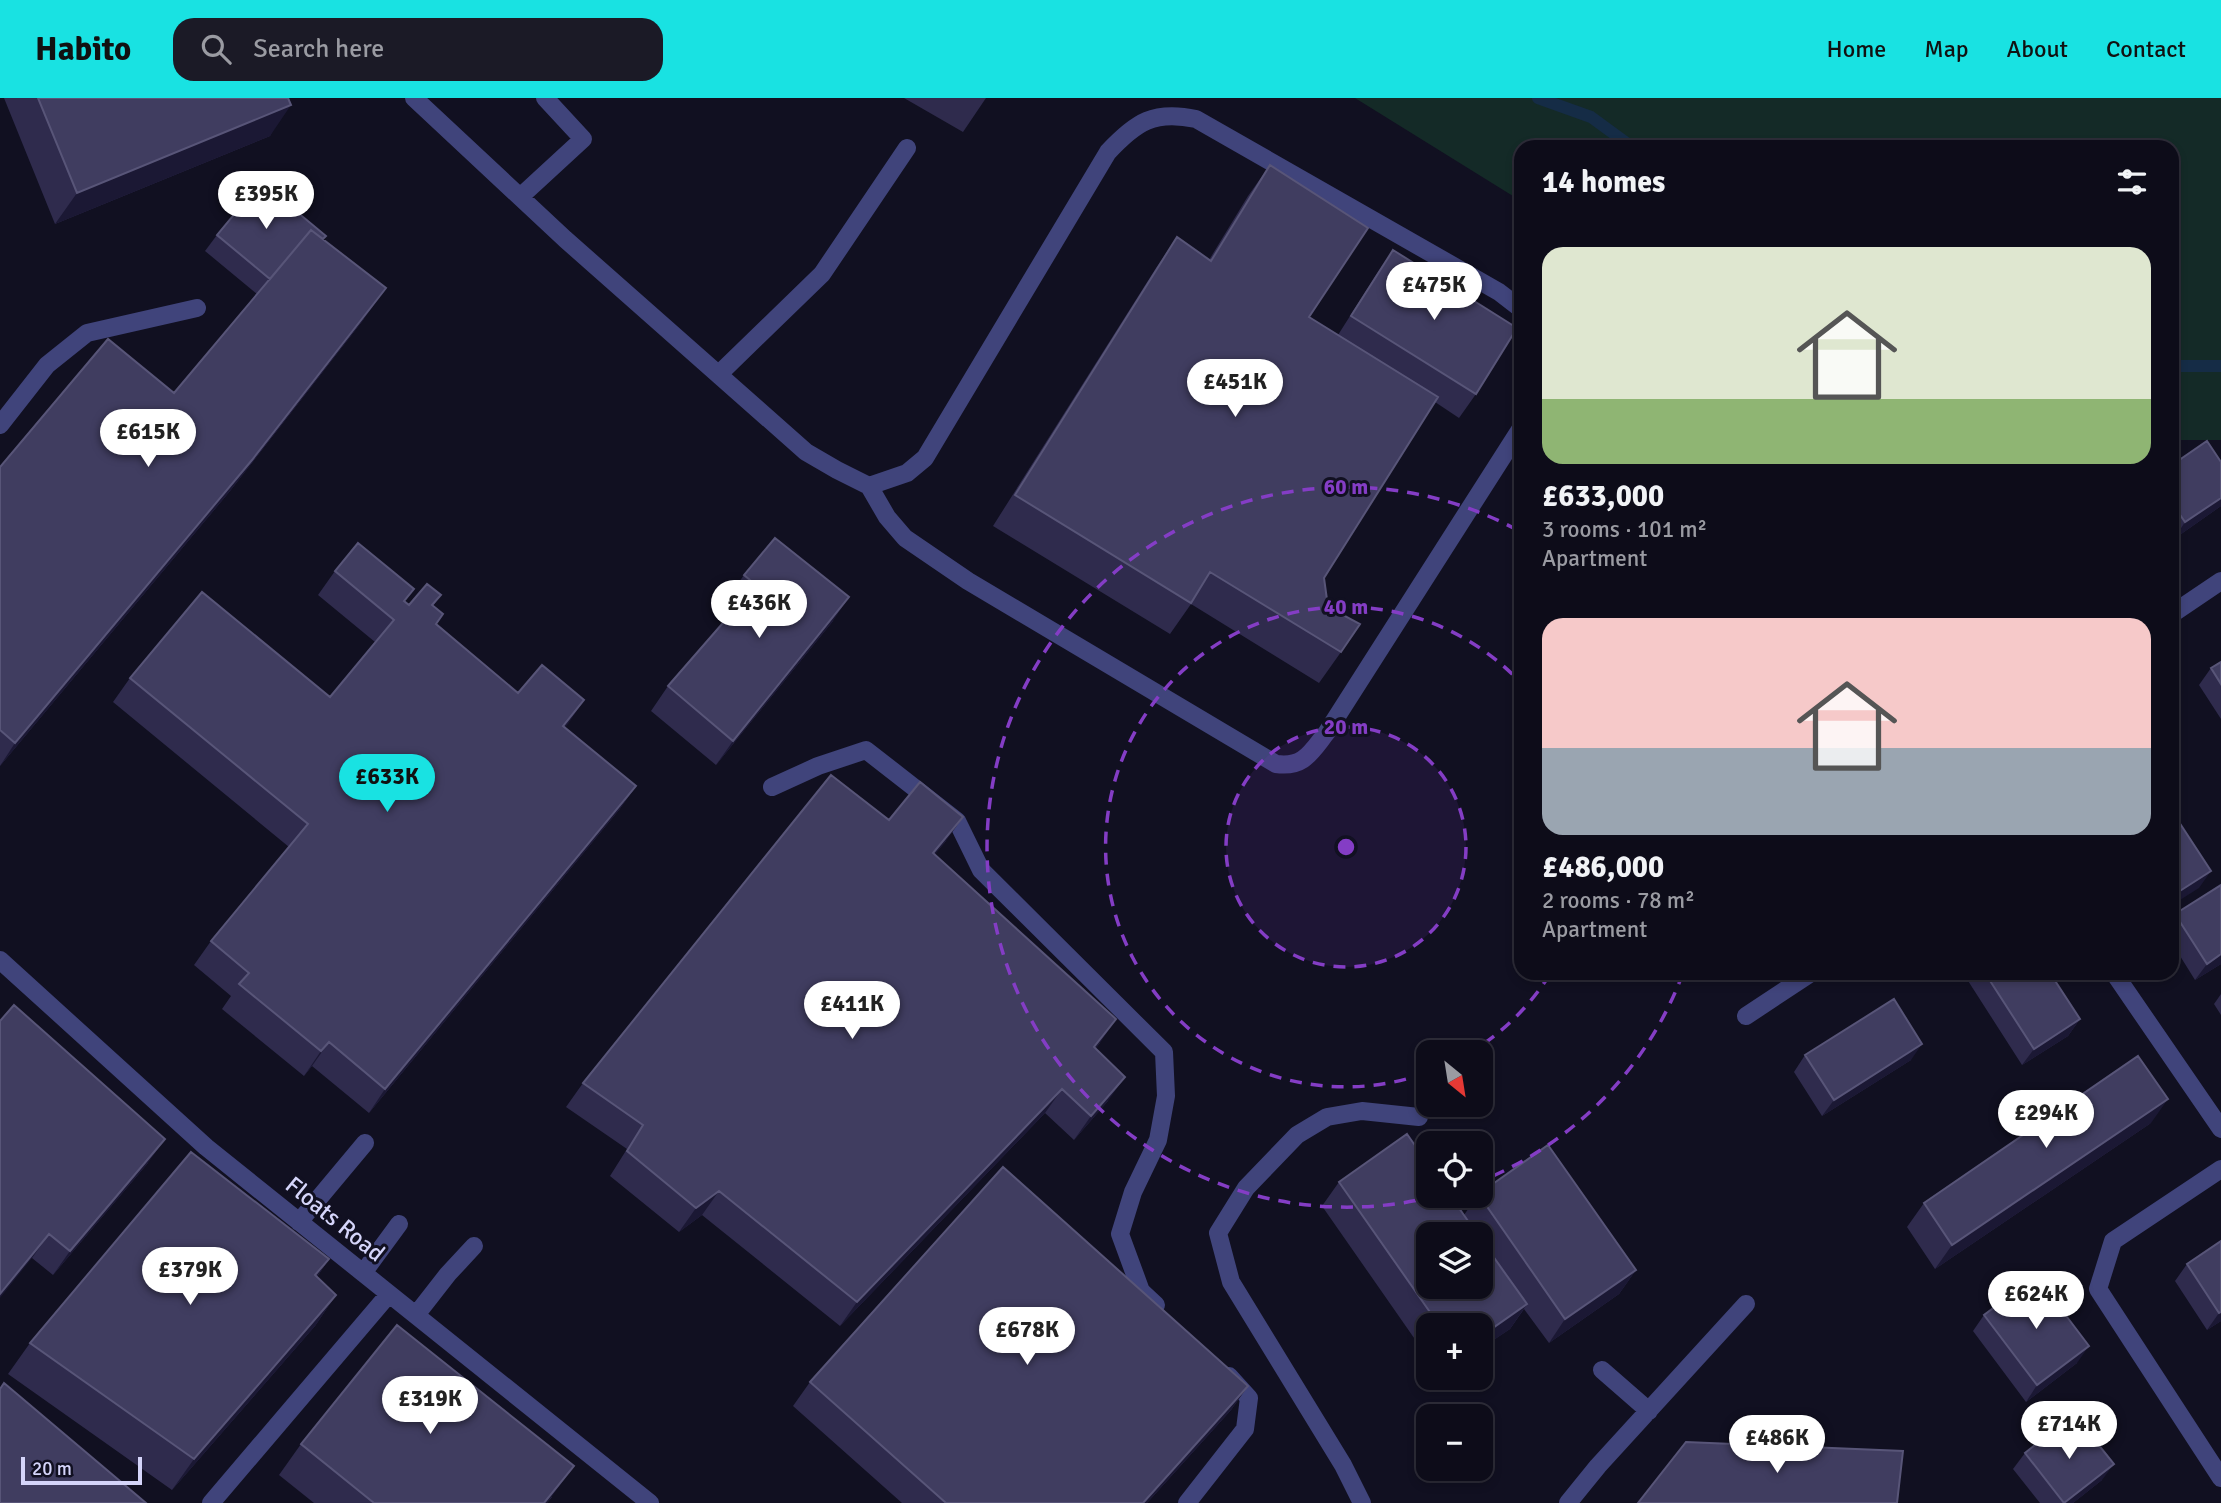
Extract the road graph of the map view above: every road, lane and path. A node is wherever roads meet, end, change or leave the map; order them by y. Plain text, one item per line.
1 (414, 98) edge
2 (545, 98) edge
3 (906, 148) dead end
4 (520, 197) junction
5 (1514, 304) edge
6 (197, 308) dead end
7 (719, 374) junction
8 (0, 425) edge
9 (1514, 439) edge
10 (869, 486) junction
11 (2221, 581) edge
12 (2179, 609) edge
13 (772, 787) dead end
14 (0, 960) edge
15 (1800, 980) edge
16 (2119, 980) edge
17 (1746, 1016) dead end
18 (1416, 1117) edge
19 (2221, 1129) edge
20 (365, 1143) dead end
21 (2221, 1169) edge
22 (299, 1222) junction
23 (399, 1224) dead end
24 (474, 1246) dead end
25 (363, 1273) junction
26 (389, 1294) junction
27 (1746, 1304) dead end
28 (416, 1315) junction
29 (1171, 1318) edge
30 (1218, 1363) edge
31 (1602, 1370) dead end
32 (1648, 1411) junction
33 (2221, 1478) edge
34 (631, 1497) edge
35 (211, 1503) edge
36 (650, 1503) edge
37 (1187, 1503) edge
38 (1362, 1503) edge
39 (1568, 1503) edge

1 - 4 street
2 - 4 street
3 - 7 street
4 - 7 street
5 - 10 street
6 - 8 street
7 - 10 street
9 - 10 street
11 - 12 street
13 - 29 street
14 - 22 street, Floats Road
15 - 17 street
16 - 19 street
18 - 38 street
20 - 22 street
21 - 33 street
22 - 25 street, Floats Road
23 - 25 street
24 - 28 street
25 - 26 street, Floats Road
26 - 28 street, Floats Road
26 - 35 street
27 - 32 street
28 - 34 street, Floats Road
30 - 37 street
31 - 32 street
32 - 39 street
34 - 36 street, Floats Road

